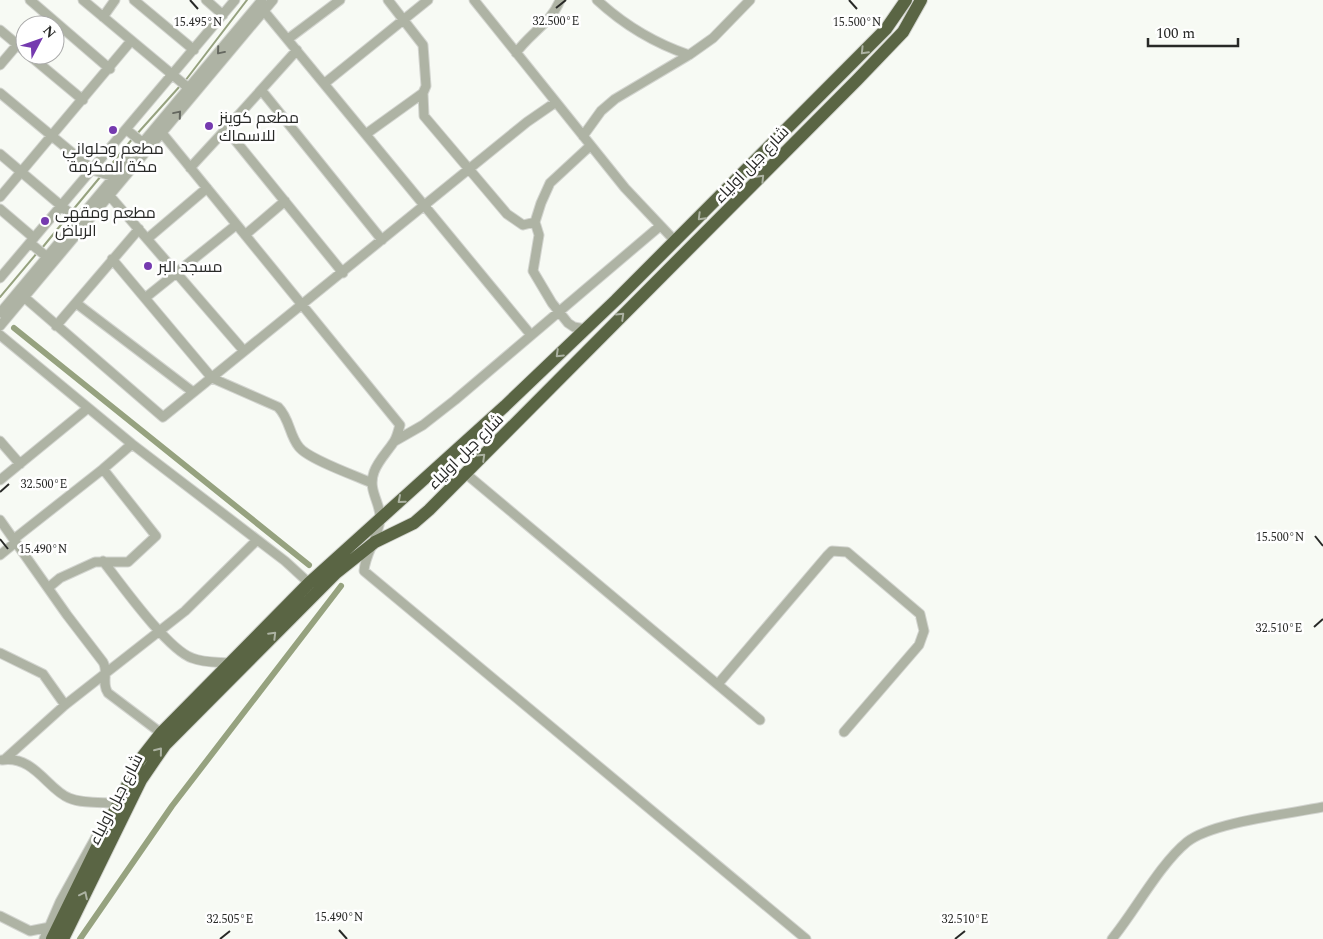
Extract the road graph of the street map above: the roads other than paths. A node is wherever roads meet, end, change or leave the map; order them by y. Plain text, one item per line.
1 (30, 0) edge
2 (83, 0) edge
3 (115, 0) edge
4 (134, 0) edge
5 (206, 0) edge
6 (235, 0) edge
7 (262, 0) edge
8 (273, 0) edge
9 (340, 0) edge
10 (388, 0) edge
11 (428, 0) edge
12 (474, 0) edge
13 (560, 0) edge
14 (597, 0) edge
15 (750, 0) edge
16 (906, 0) edge
17 (921, 0) edge
18 (264, 11) junction
19 (223, 15) junction
20 (103, 17) junction
21 (403, 20) junction
22 (0, 30) edge
23 (288, 39) junction
24 (132, 41) junction
25 (15, 42) edge
26 (15, 46) edge
27 (194, 50) junction
28 (297, 50) junction
29 (516, 53) junction
30 (689, 56) junction
31 (0, 65) edge
32 (41, 65) edge
33 (110, 69) junction
34 (172, 76) junction
35 (325, 83) junction
36 (192, 91) junction
37 (262, 91) junction
38 (423, 93) junction
39 (0, 94) edge
40 (82, 100) junction
41 (556, 102) junction
42 (226, 129) junction
43 (127, 130) junction
44 (162, 133) junction
45 (366, 134) junction
46 (51, 136) junction
47 (583, 136) junction
48 (143, 143) junction
49 (590, 146) junction
50 (0, 154) edge
51 (190, 168) junction
52 (93, 170) junction
53 (469, 171) junction
54 (21, 172) junction
55 (114, 177) junction
56 (207, 188) junction
57 (109, 195) junction
58 (0, 197) edge
59 (285, 201) junction
60 (62, 206) junction
61 (425, 206) junction
62 (0, 210) edge
63 (78, 220) junction
64 (534, 222) junction
65 (236, 225) junction
66 (660, 226) junction
67 (139, 229) junction
68 (245, 235) junction
69 (147, 239) junction
70 (382, 240) junction
71 (32, 241) junction
72 (676, 242) junction
73 (47, 258) junction
74 (112, 259) junction
75 (2, 272) edge
76 (343, 273) junction
77 (178, 274) junction
78 (24, 297) junction
79 (145, 298) junction
80 (76, 303) junction
81 (302, 306) junction
82 (559, 311) junction
83 (0, 313) edge
84 (0, 326) edge
85 (56, 326) junction
86 (585, 329) junction
87 (0, 335) edge
88 (531, 335) junction
89 (244, 351) junction
90 (212, 378) junction
91 (193, 392) junction
92 (88, 408) junction
93 (0, 441) edge
94 (395, 441) junction
95 (132, 444) junction
96 (20, 464) junction
97 (103, 470) junction
98 (465, 473) junction
99 (0, 480) edge
100 (372, 483) junction
101 (380, 518) junction
102 (0, 520) edge
103 (15, 540) junction
104 (256, 540) junction
105 (375, 542) junction
106 (0, 555) edge
107 (104, 561) junction
108 (309, 583) junction
109 (48, 588) junction
110 (161, 632) junction
111 (0, 653) edge
112 (230, 663) junction
113 (106, 672) junction
114 (718, 684) junction
115 (66, 705) junction
116 (760, 720) dead end
117 (844, 732) dead end
118 (160, 733) junction
119 (3, 760) edge
120 (129, 780) junction
121 (116, 803) junction
122 (1323, 807) edge
123 (0, 916) edge
124 (51, 933) edge
125 (44, 939) edge
126 (63, 939) edge
127 (806, 939) edge
128 (1112, 939) edge

1 - 33 street
2 - 20 street
3 - 20 street
4 - 27 street
5 - 19 street
6 - 19 street
7 -> 36 street
8 - 18 street
9 - 23 street
10 - 21 street
11 - 21 street
12 - 29 street
13 - 29 street
14 - 30 street
15 - 30 street
16 -> 72 highway, شارع جبل اولياء
98 -> 17 highway, شارع جبل اولياء
18 - 23 street
18 - 36 street
19 - 27 street
20 - 24 street
21 - 35 street
21 - 38 street
22 - 25 street
23 - 28 street
24 - 33 street
24 - 34 street
26 - 31 street
27 - 34 street
28 - 35 street
28 - 37 street
29 - 41 street
30 - 47 street
32 - 40 street
33 - 40 street
34 - 36 street
34 - 43 street
35 - 45 street
44 -> 36 street
36 - 48 street
37 - 42 street
37 - 70 street
38 - 45 street
38 - 53 street
39 - 46 street
40 - 46 street
41 - 47 street
41 - 53 street
42 - 51 street
42 - 59 street
43 - 48 street
43 - 52 street
44 - 51 street
44 - 57 street
45 - 61 street
46 - 52 street
46 - 54 street
47 - 49 street
48 - 55 street
49 - 64 street
49 - 66 street
50 - 54 street
51 - 56 street
52 - 55 street
52 - 60 street
53 - 61 street
53 - 64 street
54 - 58 street
54 - 60 street
55 - 63 street
56 - 65 street
56 - 69 street
57 - 67 street
57 - 78 street
59 - 68 street
59 - 76 street
60 - 63 street
60 - 71 street
61 - 70 street
61 - 88 street
62 - 71 street
63 - 73 street
64 - 82 street
65 - 68 street
65 - 77 street
66 - 72 street
66 - 82 street
67 - 69 street
67 - 74 street
68 - 81 street
69 - 77 street
70 - 76 street
71 - 73 street
71 - 75 street
72 - 86 highway, شارع جبل اولياء
73 - 83 street
74 - 79 street
74 - 80 street
76 - 81 street
77 - 79 street
77 - 89 street
78 - 84 street
78 - 85 street
79 - 90 street
80 - 85 street
80 - 91 street
81 - 89 street
81 - 94 street
82 - 86 street
82 - 88 street
85 - 91 street
86 -> 101 highway, شارع جبل اولياء
87 - 92 street
88 - 94 street
89 - 90 street
90 - 91 street
90 - 100 street
92 - 95 street
92 - 96 street
93 - 96 street
94 - 100 street
95 - 97 street
95 - 104 street
96 - 99 street
97 - 103 street
97 - 107 street
98 - 105 highway, شارع جبل اولياء
98 - 114 street
100 - 101 street
101 - 105 street
101 - 108 highway, شارع جبل اولياء
102 - 103 street
103 - 106 street
103 - 109 street
104 - 108 street
104 - 110 street
126 -> 105 highway, شارع جبل اولياء
105 - 127 street
107 - 109 street
107 - 110 street
108 - 112 highway, شارع جبل اولياء
109 - 113 street
110 - 112 street
110 - 113 street
111 - 115 street
112 - 118 highway, شارع جبل اولياء
113 - 115 street
113 - 118 street
114 - 116 street
114 - 117 street
115 - 119 street
118 - 120 highway, شارع جبل اولياء
119 - 121 street
120 - 121 street
120 - 124 highway, شارع جبل اولياء
121 - 124 street
122 - 128 street
123 - 124 street
124 - 125 street

